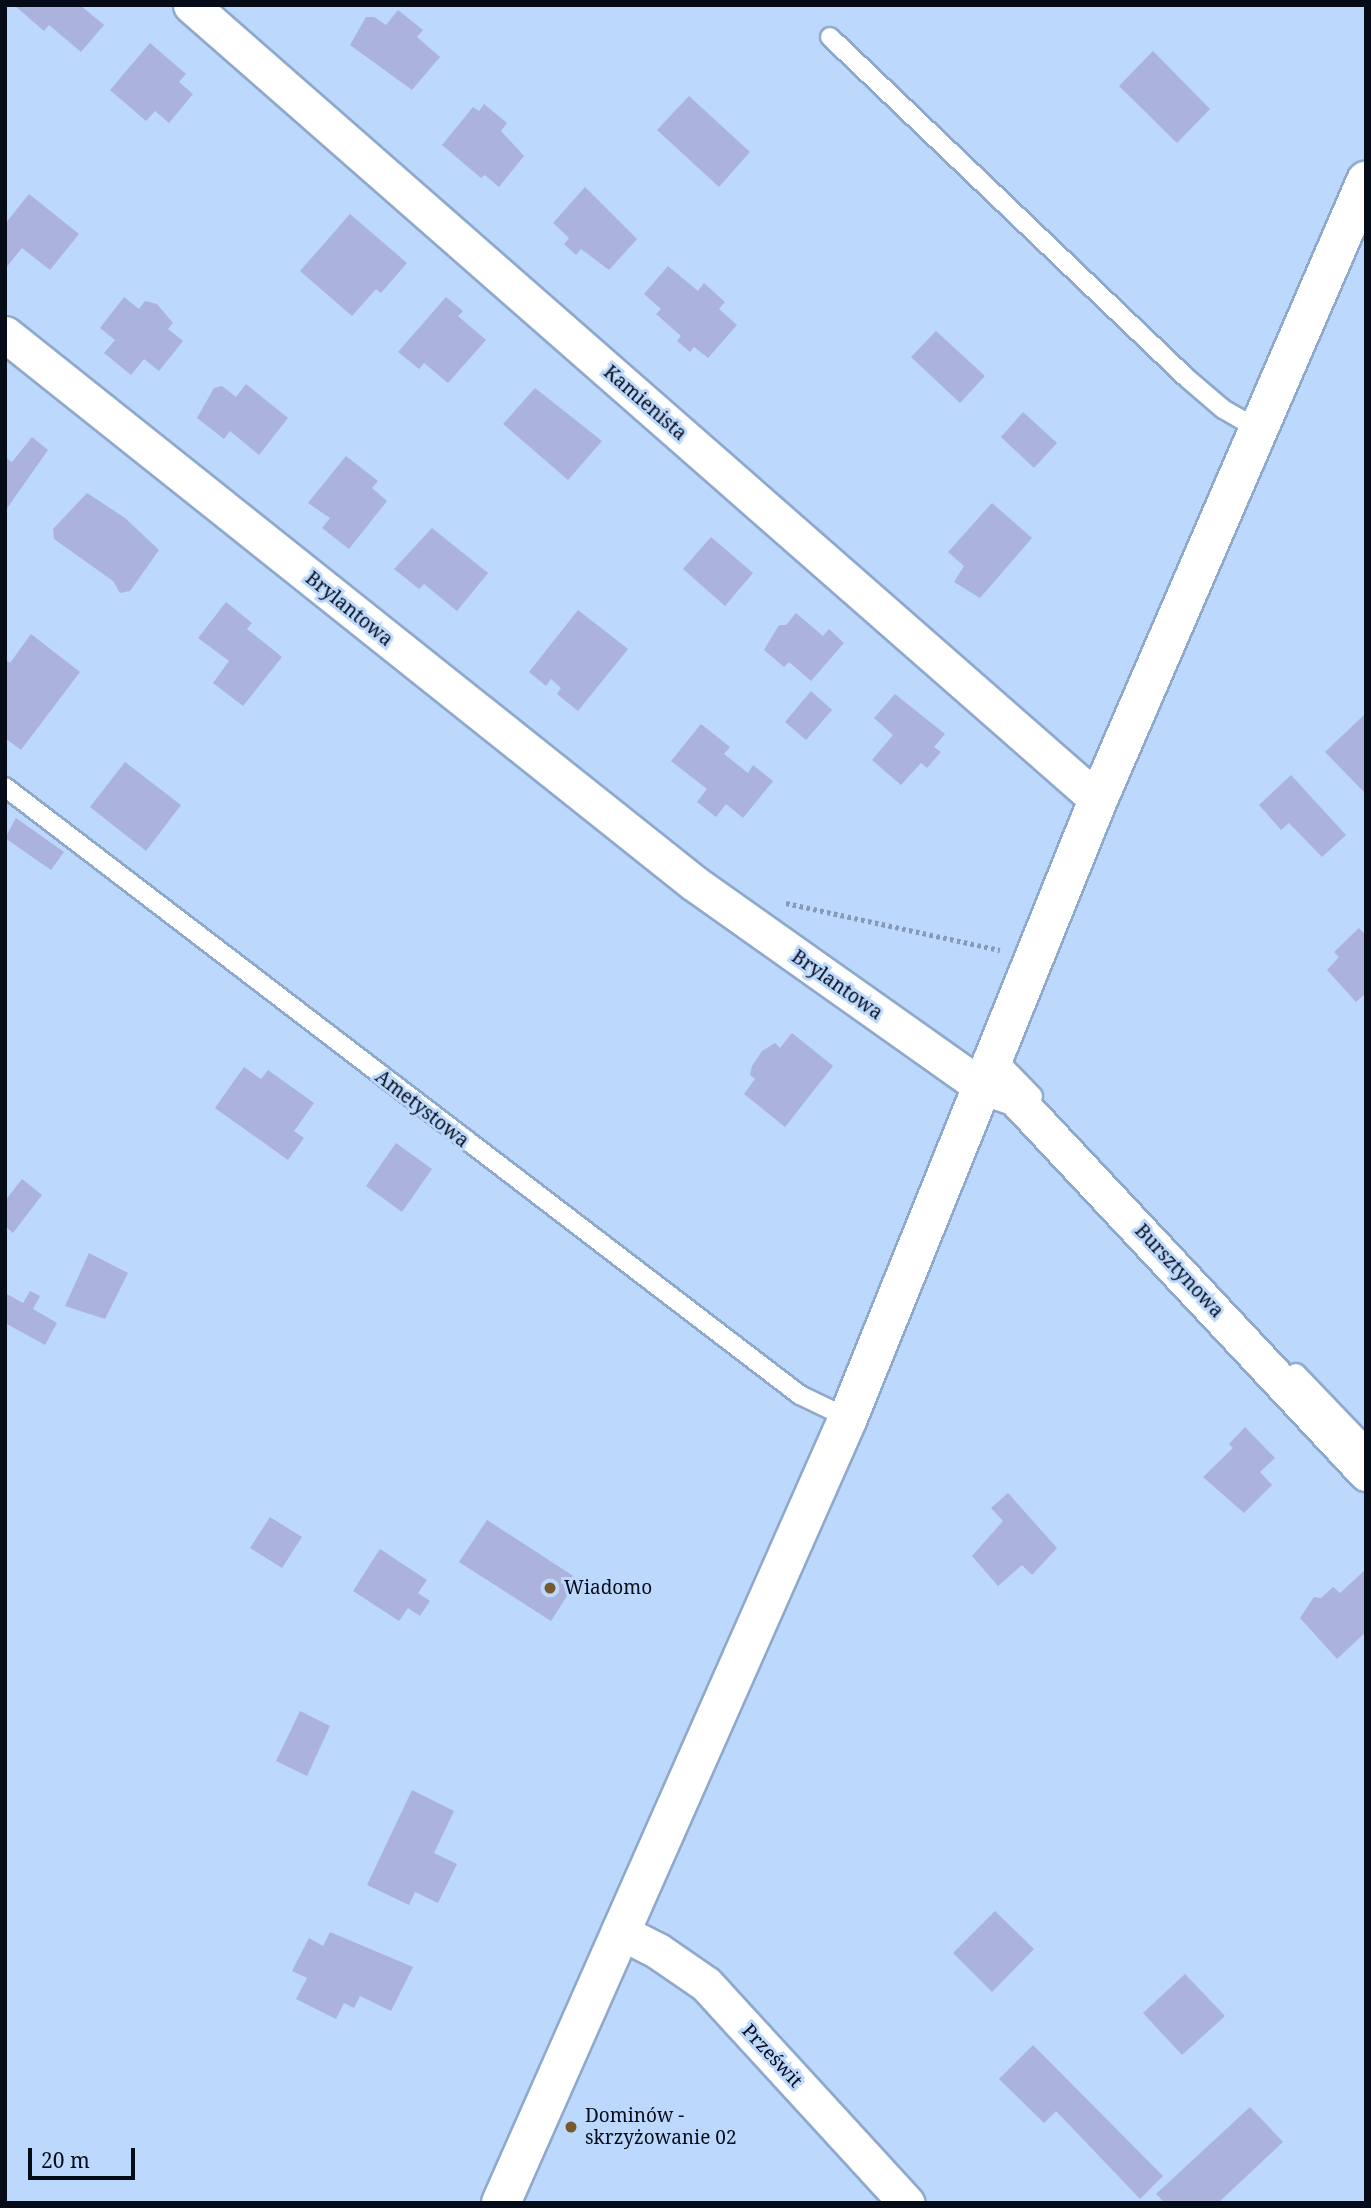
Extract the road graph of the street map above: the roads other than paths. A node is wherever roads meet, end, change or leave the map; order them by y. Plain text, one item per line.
1 (191, 5) edge
2 (830, 37) dead end
3 (1366, 181) edge
4 (5, 334) edge
5 (1258, 429) junction
6 (5, 787) edge
7 (1098, 800) junction
8 (987, 1071) junction
9 (848, 1418) junction
10 (1366, 1446) edge
11 (1366, 1473) edge
12 (619, 1931) junction
13 (501, 2203) edge
14 (907, 2203) edge

1 - 7 street, Kamienista
2 - 5 lane
3 - 5 street
4 - 8 street, Brylantowa
5 - 7 street
6 - 9 lane, Ametystowa
7 - 8 street
8 - 9 street
8 - 10 lane
8 - 11 street, Bursztynowa
9 - 12 street
12 - 13 street
12 - 14 street, Prześwit

